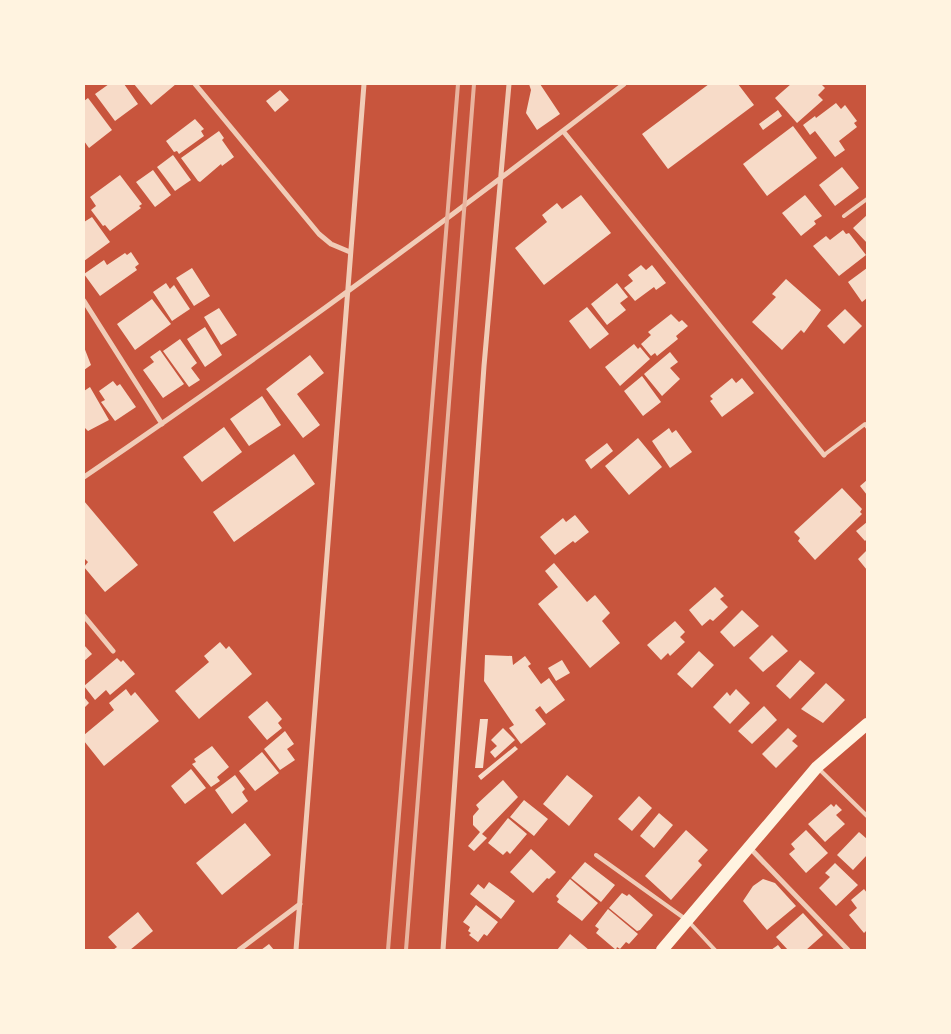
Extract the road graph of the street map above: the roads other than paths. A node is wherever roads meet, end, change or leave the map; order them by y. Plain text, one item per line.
1 (195, 84) edge
2 (364, 84) edge
3 (509, 84) edge
4 (624, 84) edge
5 (563, 131) junction
6 (501, 179) junction
7 (867, 198) edge
8 (844, 216) dead end
9 (350, 252) junction
10 (347, 290) junction
11 (84, 301) edge
12 (162, 424) junction
13 (867, 427) edge
14 (824, 455) joint
15 (84, 477) edge
16 (84, 616) edge
17 (113, 652) dead end
18 (867, 724) edge
19 (818, 767) junction
20 (867, 816) edge
21 (750, 847) junction
22 (596, 855) dead end
23 (300, 904) junction
24 (687, 920) junction
25 (239, 950) edge
26 (296, 950) edge
27 (443, 950) edge
28 (662, 950) edge
29 (716, 950) edge
30 (848, 950) edge

1 - 9 street
2 - 9 street
3 - 6 street
4 - 5 street
5 - 6 street
5 - 14 street
6 - 10 street
6 - 27 street
7 - 8 lane
9 - 10 street
10 - 12 street
10 - 23 street
11 - 12 street
12 - 15 street
13 - 14 lane
16 - 17 street
18 - 19 main road
19 - 20 lane
19 - 21 main road
21 - 24 main road
21 - 30 street
22 - 24 lane
23 - 25 street
23 - 26 street
24 - 28 main road
24 - 29 lane

